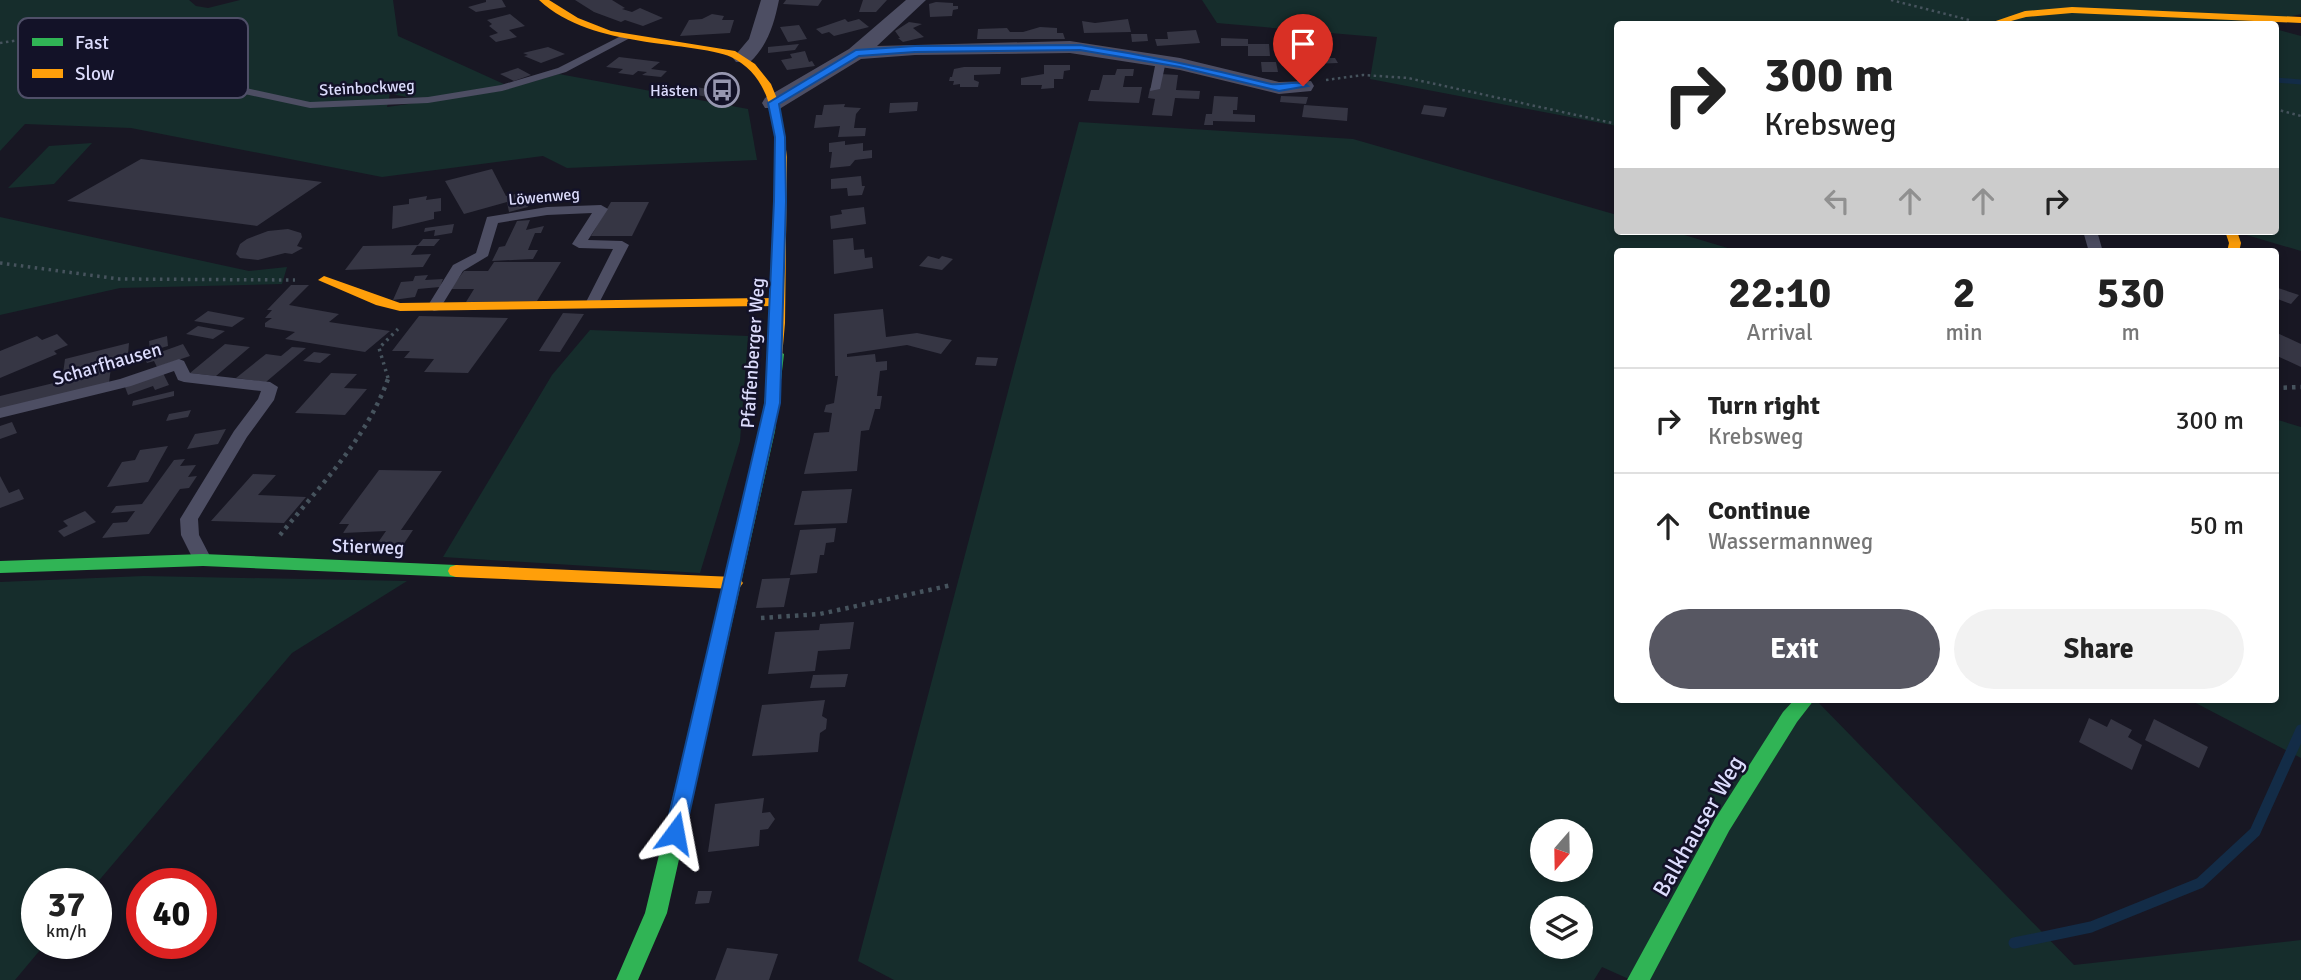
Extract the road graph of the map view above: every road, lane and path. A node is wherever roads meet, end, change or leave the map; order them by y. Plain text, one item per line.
1 (543, 0) edge
2 (770, 0) edge
3 (917, 0) edge
4 (1891, 0) edge
5 (2301, 20) edge
6 (1977, 21) edge
7 (1994, 21) edge
8 (625, 38) junction
9 (18, 40) edge
10 (0, 43) edge
11 (856, 53) junction
12 (743, 58) junction
13 (1161, 61) junction
14 (1303, 86) joint
15 (1154, 89) dead end
16 (248, 90) edge
17 (773, 103) junction
18 (2279, 109) edge
19 (2301, 116) edge
20 (1614, 123) edge
21 (0, 263) edge
22 (324, 280) joint
23 (778, 302) junction
24 (592, 304) junction
25 (416, 307) junction
26 (434, 307) junction
27 (2301, 387) edge
28 (2279, 388) edge
29 (0, 413) edge
30 (204, 560) junction
31 (257, 562) junction
32 (0, 567) edge
33 (734, 583) junction
34 (952, 585) dead end
35 (725, 620) junction
36 (1802, 703) edge
37 (627, 980) edge
38 (1638, 980) edge

1 - 8 street
2 - 12 street
3 - 11 street
4 - 6 path
5 - 7 street
8 - 12 street
8 - 16 lane, Steinbockweg
9 - 10 path
11 - 13 street
11 - 17 street
12 - 17 street, Pfaffenberger Weg
13 - 14 street
13 - 15 lane
14 - 20 path
17 - 23 street, Pfaffenberger Weg
18 - 19 path
21 - 22 path
22 - 25 street
23 - 24 street
23 - 33 street, Pfaffenberger Weg
24 - 26 street
24 - 26 lane, Löwenweg
25 - 26 street
25 - 31 path
27 - 28 path
29 - 30 lane, Scharfhausen
30 - 31 street, Stierweg
30 - 32 street, Stierweg
31 - 33 street, Stierweg
33 - 35 street, Pfaffenberger Weg
34 - 35 path
35 - 37 street, Pfaffenberger Weg
36 - 38 street, Balkhauser Weg

